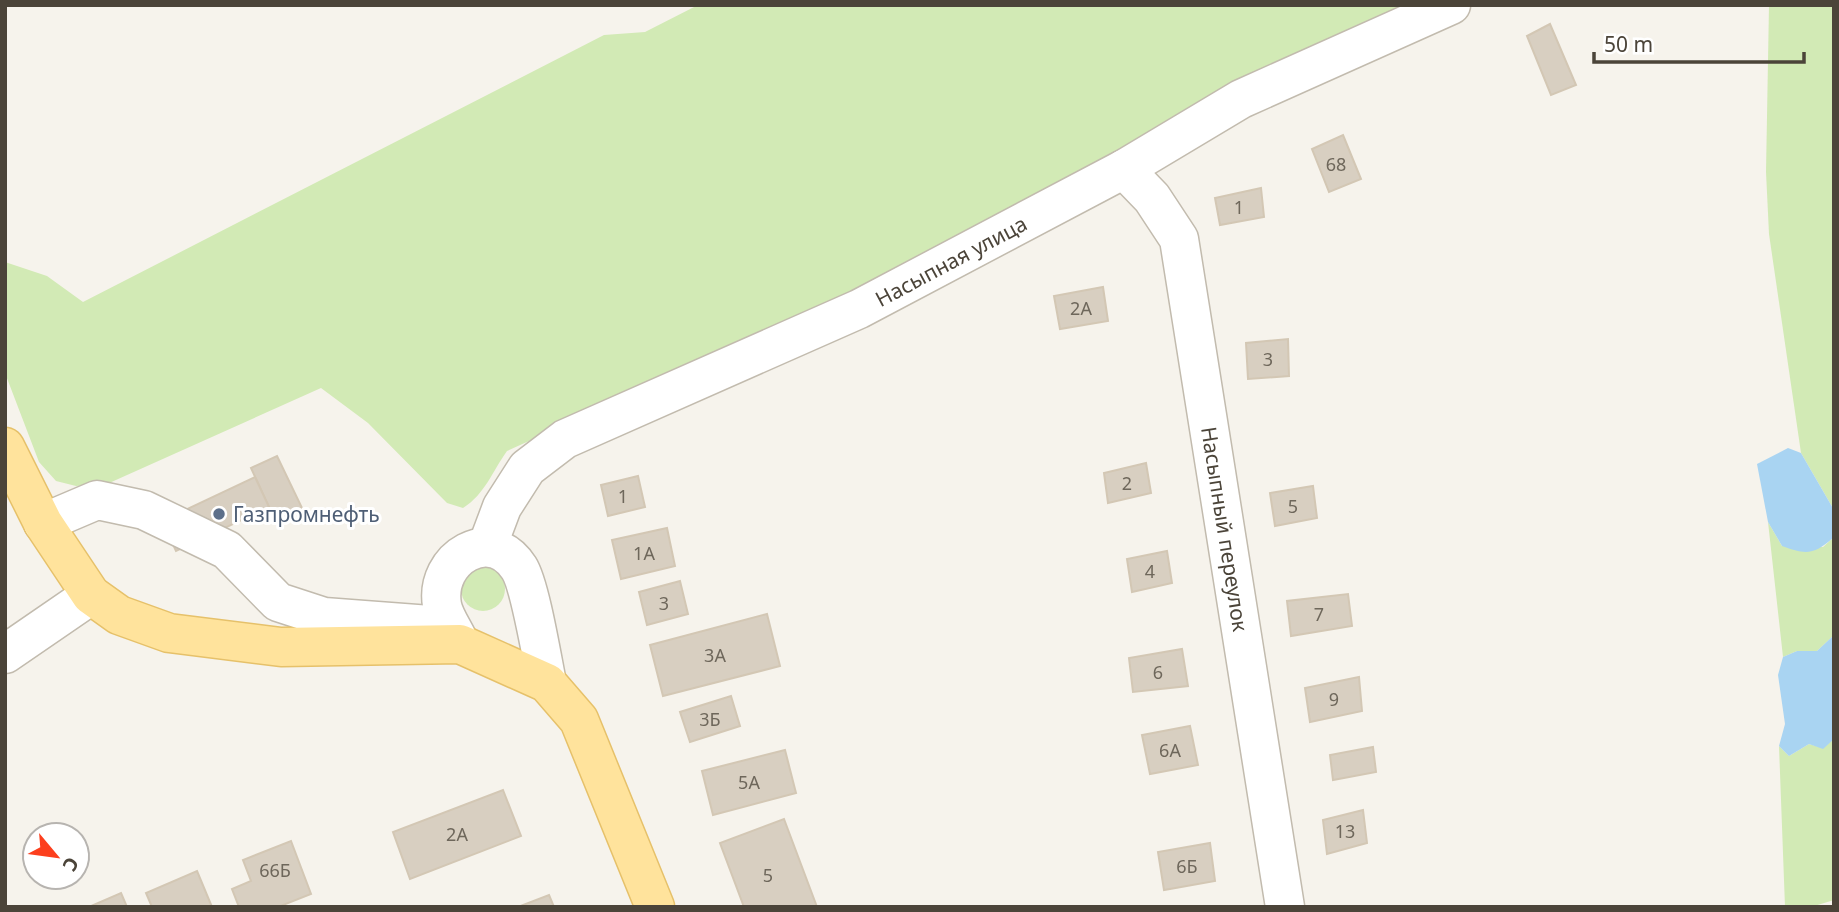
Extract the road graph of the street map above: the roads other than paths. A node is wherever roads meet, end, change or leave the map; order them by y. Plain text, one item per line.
1 (1451, 5) edge
2 (1124, 169) junction
3 (5, 447) edge
4 (43, 523) junction
5 (487, 547) junction
6 (91, 595) junction
7 (14, 643) edge
8 (460, 644) junction
9 (547, 683) junction
10 (655, 907) edge
11 (1285, 907) edge

1 - 2 street, Насыпная улица
2 - 5 street, Насыпная улица
2 - 11 street, Насыпный переулок
3 - 4 main road
4 - 6 main road
4 - 8 street
5 - 8 street
5 - 9 street
6 - 7 street
6 - 8 main road
8 - 9 main road
9 - 10 main road

